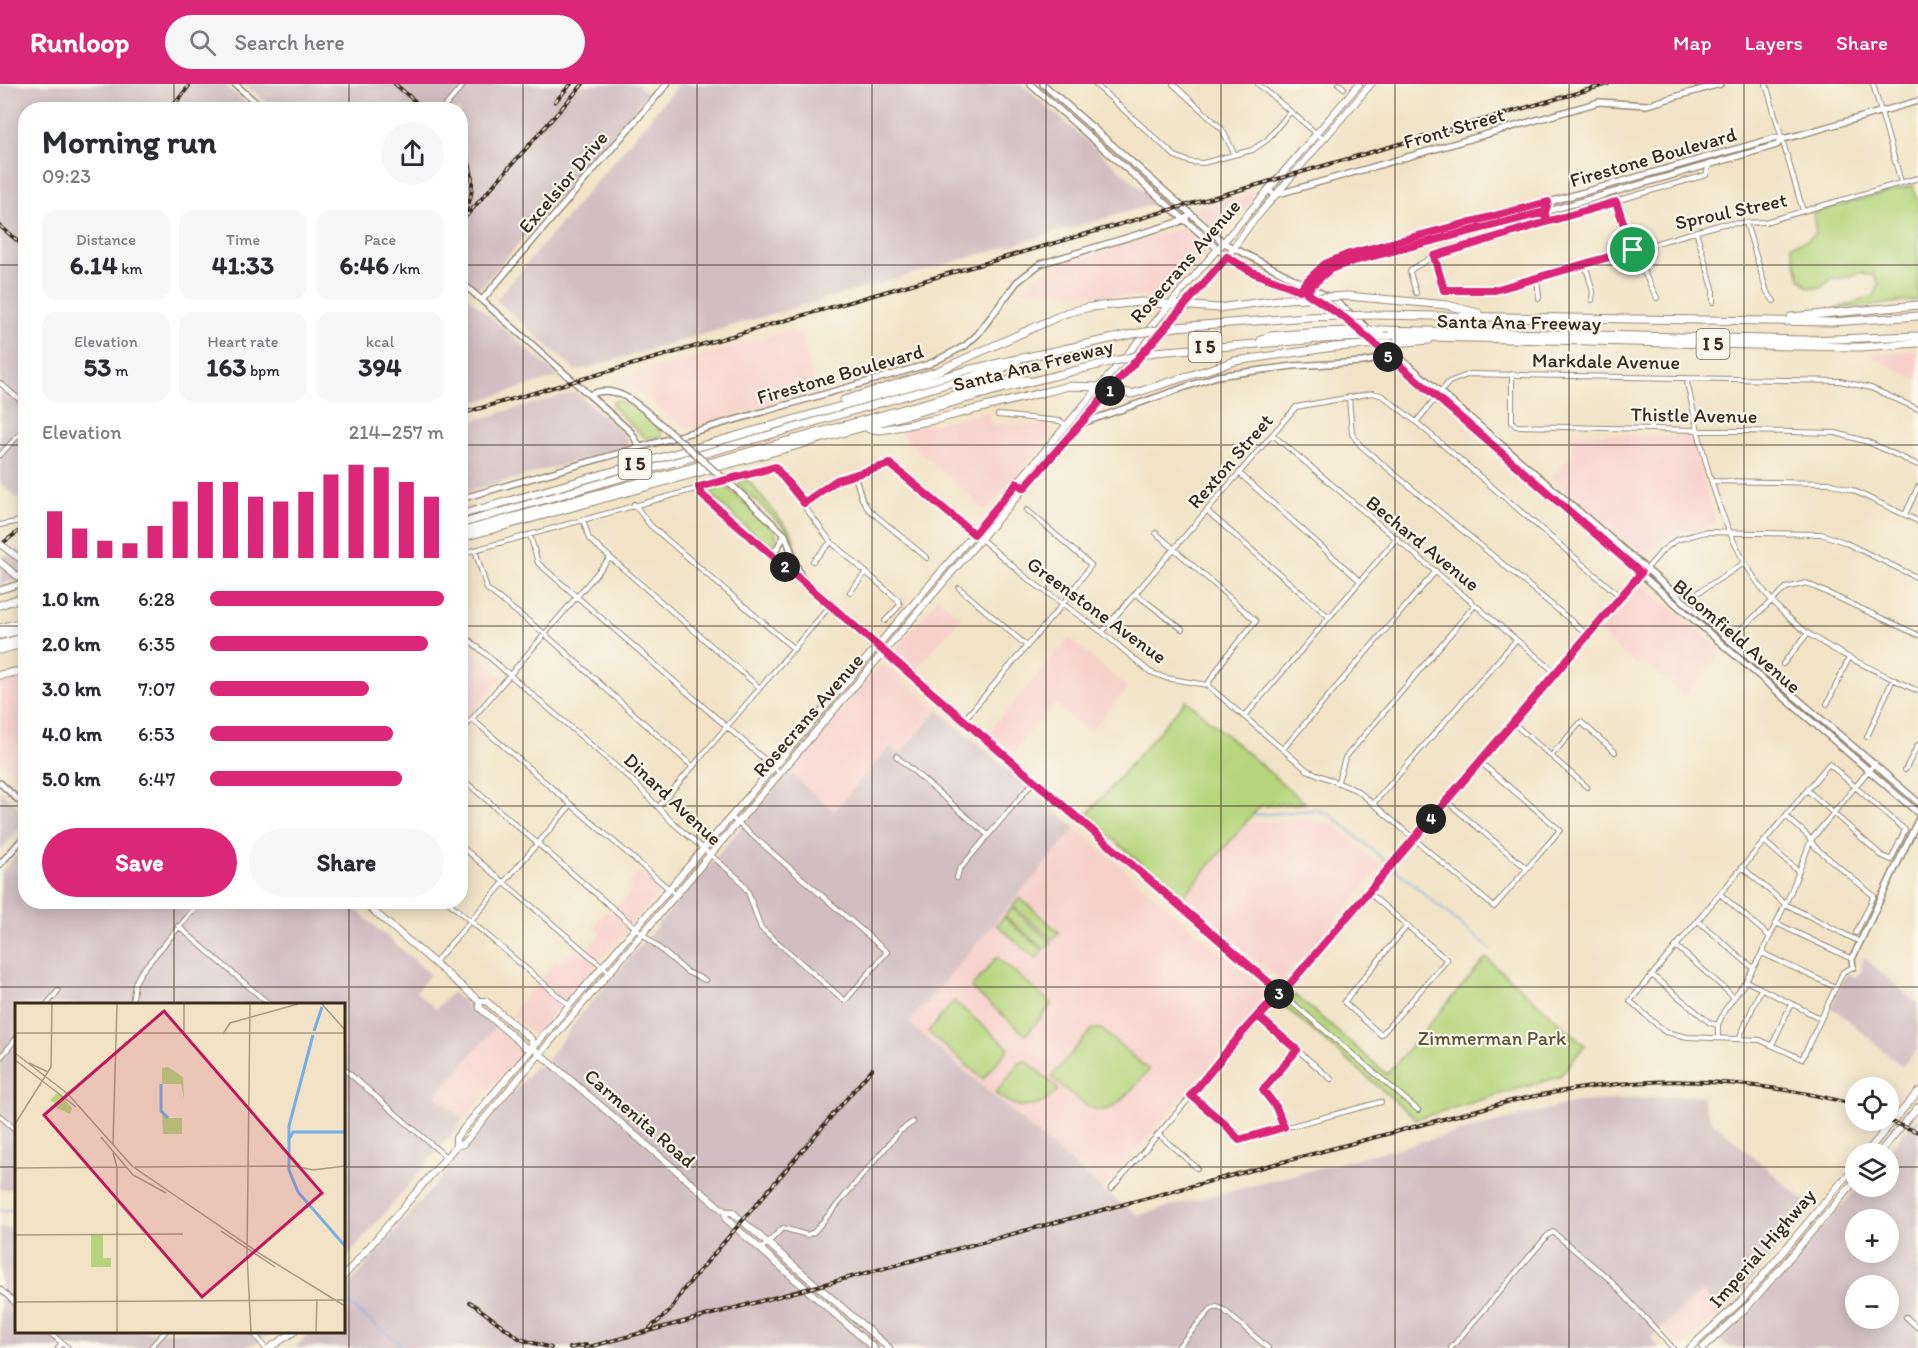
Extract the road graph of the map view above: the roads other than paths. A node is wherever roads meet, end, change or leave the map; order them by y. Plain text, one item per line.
1 (235, 84) edge
2 (464, 84) edge
3 (667, 84) edge
4 (1030, 84) edge
5 (1043, 84) edge
6 (1095, 84) edge
7 (1173, 84) edge
8 (1258, 84) edge
9 (1339, 84) edge
10 (1359, 84) edge
11 (1371, 84) edge
12 (1720, 84) edge
13 (1766, 84) edge
14 (1873, 84) edge
15 (1344, 88) dead end
16 (1918, 100) edge
17 (255, 102) edge
18 (449, 102) edge
19 (1881, 111) junction
20 (1290, 112) junction
21 (1316, 134) junction
22 (1323, 139) junction
23 (1782, 139) junction
24 (1234, 153) junction
25 (1709, 164) junction
26 (1918, 178) edge
27 (1901, 182) junction
28 (1269, 189) junction
29 (1275, 195) junction
30 (1548, 202) junction
31 (1616, 202) junction
32 (1803, 211) junction
33 (1545, 212) junction
34 (1191, 214) junction
35 (1184, 219) junction
36 (1546, 222) junction
37 (1746, 223) junction
38 (1696, 231) junction
39 (1224, 243) junction
40 (1218, 249) junction
41 (1233, 249) junction
42 (1633, 250) junction
43 (1434, 256) junction
44 (1227, 257) junction
45 (1585, 264) junction
46 (1537, 277) junction
47 (1305, 283) junction
48 (1311, 286) junction
49 (468, 288) edge
50 (1300, 290) junction
51 (1307, 293) junction
52 (1416, 293) dead end
53 (1539, 298) dead end
54 (1657, 298) dead end
55 (482, 300) junction
56 (1592, 300) dead end
57 (1773, 301) dead end
58 (1713, 302) dead end
59 (1170, 305) junction
60 (1918, 305) edge
61 (1182, 306) junction
62 (1489, 316) junction
63 (1918, 316) edge
64 (1746, 321) junction
65 (1320, 336) junction
66 (1462, 337) junction
67 (1918, 341) edge
68 (1388, 348) junction
69 (1383, 353) junction
70 (1020, 357) junction
71 (1512, 374) junction
72 (1686, 378) junction
73 (1032, 381) junction
74 (0, 383) edge
75 (1100, 387) junction
76 (1112, 389) junction
77 (606, 392) junction
78 (1441, 392) junction
79 (589, 395) junction
80 (1349, 397) junction
81 (1436, 397) junction
82 (18, 398) edge
83 (598, 402) junction
84 (1918, 409) edge
85 (809, 414) junction
86 (998, 416) dead end
87 (1416, 422) junction
88 (1080, 424) junction
89 (1066, 425) junction
90 (860, 429) junction
91 (1698, 430) junction
92 (1272, 435) junction
93 (18, 436) edge
94 (640, 447) junction
95 (0, 455) edge
96 (1032, 465) junction
97 (1918, 465) edge
98 (1039, 471) junction
99 (854, 473) junction
100 (1239, 473) junction
101 (1712, 481) junction
102 (1017, 483) junction
103 (699, 487) junction
104 (1918, 487) edge
105 (1024, 488) junction
106 (468, 498) edge
107 (1004, 498) junction
108 (804, 503) junction
109 (634, 504) junction
110 (1011, 504) junction
111 (1027, 510) dead end
112 (1207, 511) junction
113 (468, 513) edge
114 (1905, 515) junction
115 (583, 519) junction
116 (1918, 521) edge
117 (18, 522) edge
118 (468, 522) edge
119 (0, 525) edge
120 (468, 530) edge
121 (1728, 532) junction
122 (1156, 533) dead end
123 (974, 534) junction
124 (530, 535) junction
125 (785, 535) junction
126 (1608, 535) junction
127 (468, 537) edge
128 (1397, 538) junction
129 (981, 540) junction
130 (1603, 540) junction
131 (831, 542) junction
132 (0, 544) edge
133 (1174, 549) junction
134 (475, 550) junction
135 (468, 552) edge
136 (772, 556) junction
137 (18, 557) edge
138 (610, 558) junction
139 (927, 558) dead end
140 (813, 561) dead end
141 (0, 562) edge
142 (1744, 562) junction
143 (1646, 567) junction
144 (866, 572) junction
145 (1436, 572) junction
146 (1641, 573) junction
147 (18, 576) edge
148 (1918, 578) edge
149 (1360, 580) junction
150 (18, 584) edge
151 (804, 584) junction
152 (959, 588) dead end
153 (0, 590) edge
154 (850, 592) dead end
155 (1699, 592) dead end
156 (1136, 594) junction
157 (576, 597) junction
158 (1621, 597) junction
159 (18, 599) edge
160 (1685, 601) junction
161 (1773, 601) junction
162 (0, 605) edge
163 (1062, 605) junction
164 (1475, 605) junction
165 (830, 606) junction
166 (1680, 606) junction
167 (1329, 617) junction
168 (885, 621) dead end
169 (18, 623) edge
170 (0, 628) edge
171 (1742, 628) dead end
172 (1182, 629) dead end
173 (18, 631) edge
174 (1102, 632) junction
175 (1808, 633) junction
176 (545, 634) junction
177 (0, 635) edge
178 (1588, 635) junction
179 (1918, 635) edge
180 (18, 639) edge
181 (468, 639) edge
182 (1516, 639) junction
183 (1727, 642) junction
184 (0, 644) edge
185 (18, 645) edge
186 (1027, 646) junction
187 (877, 647) junction
188 (794, 649) junction
189 (0, 650) edge
190 (884, 652) junction
191 (1849, 658) junction
192 (1782, 664) dead end
193 (18, 672) edge
194 (1556, 673) junction
195 (0, 675) edge
196 (510, 675) junction
197 (1893, 679) junction
198 (1207, 685) junction
199 (760, 688) junction
200 (1918, 691) edge
201 (834, 697) junction
202 (840, 704) junction
203 (1827, 704) dead end
204 (1244, 717) junction
205 (472, 719) junction
206 (963, 721) junction
207 (1513, 723) junction
208 (468, 724) edge
209 (727, 727) junction
210 (1867, 737) dead end
211 (1845, 738) junction
212 (1839, 744) junction
213 (1918, 745) edge
214 (1283, 750) junction
215 (1615, 752) dead end
216 (896, 756) dead end
217 (1551, 756) junction
218 (1480, 762) junction
219 (1875, 763) junction
220 (693, 767) junction
221 (774, 767) junction
222 (1869, 770) junction
223 (1905, 770) dead end
224 (780, 773) junction
225 (1034, 781) junction
226 (1338, 781) junction
227 (0, 783) edge
228 (468, 784) edge
229 (1587, 787) dead end
230 (1855, 787) junction
231 (1807, 790) junction
232 (18, 800) edge
233 (1446, 801) junction
234 (1918, 802) edge
235 (1373, 804) junction
236 (571, 805) junction
237 (659, 806) junction
238 (1833, 813) junction
239 (1918, 813) edge
240 (1785, 816) junction
241 (731, 817) junction
242 (1918, 820) edge
243 (737, 823) junction
244 (988, 835) junction
245 (1414, 839) junction
246 (1811, 840) junction
247 (1764, 841) junction
248 (18, 844) edge
249 (538, 844) junction
250 (704, 849) junction
251 (468, 852) edge
252 (710, 854) junction
253 (0, 864) edge
254 (1742, 867) junction
255 (1526, 868) junction
256 (1798, 871) junction
257 (957, 878) dead end
258 (505, 883) junction
259 (669, 889) junction
260 (1368, 892) junction
261 (1720, 894) junction
262 (676, 895) junction
263 (1785, 904) junction
264 (194, 909) edge
265 (371, 909) edge
266 (456, 909) edge
267 (1698, 921) junction
268 (472, 922) junction
269 (1776, 923) junction
270 (178, 926) junction
271 (1407, 926) junction
272 (636, 928) junction
273 (1856, 933) dead end
274 (642, 934) junction
275 (1768, 936) junction
276 (1860, 942) junction
277 (1676, 946) junction
278 (1762, 953) junction
279 (1852, 959) junction
280 (435, 962) junction
281 (603, 967) junction
282 (1853, 967) joint
283 (1753, 968) junction
284 (609, 972) junction
285 (1652, 975) junction
286 (705, 980) dead end
287 (1746, 981) junction
288 (1834, 987) junction
289 (58, 991) dead end
290 (1760, 991) junction
291 (1281, 993) junction
292 (1734, 997) junction
293 (48, 1003) edge
294 (132, 1003) edge
295 (267, 1003) edge
296 (1791, 1004) junction
297 (569, 1006) junction
298 (1259, 1017) junction
299 (1820, 1018) junction
300 (1718, 1025) junction
301 (1718, 1036) junction
302 (1739, 1039) junction
303 (15, 1040) edge
304 (1772, 1045) junction
305 (533, 1048) junction
306 (1297, 1050) junction
307 (539, 1054) junction
308 (0, 1058) edge
309 (345, 1070) edge
310 (1331, 1079) dead end
311 (1918, 1092) edge
312 (1191, 1095) junction
313 (1381, 1102) dead end
314 (1918, 1107) edge
315 (1418, 1110) dead end
316 (0, 1116) edge
317 (913, 1122) dead end
318 (465, 1126) junction
319 (1284, 1127) junction
320 (15, 1129) edge
321 (472, 1133) junction
322 (1158, 1134) junction
323 (1874, 1143) edge
324 (1887, 1143) edge
325 (456, 1146) junction
326 (446, 1157) junction
327 (1197, 1167) dead end
328 (1845, 1178) edge
329 (1112, 1189) dead end
330 (1845, 1193) edge
331 (725, 1212) junction
332 (767, 1242) junction
333 (761, 1249) junction
334 (345, 1275) edge
335 (0, 1289) edge
336 (15, 1303) edge
337 (1905, 1317) dead end
338 (1918, 1328) edge
339 (50, 1333) edge
340 (164, 1333) edge
341 (254, 1333) edge
342 (292, 1333) edge
343 (62, 1343) junction
344 (58, 1348) edge
345 (68, 1348) edge
346 (150, 1348) edge
347 (267, 1348) edge
348 (874, 1348) edge
349 (889, 1348) edge
350 (1177, 1348) edge
351 (1268, 1348) edge
352 (1451, 1348) edge
353 (1673, 1348) edge
354 (1690, 1348) edge
355 (1703, 1348) edge

1 - 17 street
2 - 18 street
3 - 55 street, Excelsior Drive
4 - 35 street, Bloomfield Avenue
5 - 34 street, Bloomfield Avenue
6 - 24 street
7 - 24 street
8 - 20 street
9 - 15 street
10 - 21 main road, Rosecrans Avenue
11 - 22 main road, Rosecrans Avenue
12 - 29 street, Front Street
13 - 23 street
14 - 19 street
16 - 19 street, Firestone Boulevard
19 - 23 street, Firestone Boulevard
19 - 27 street
20 - 21 street
20 - 24 street
21 - 22 street
21 - 28 main road, Rosecrans Avenue
22 - 29 main road, Rosecrans Avenue
23 - 25 street, Firestone Boulevard
23 - 30 street, Firestone Boulevard
23 - 32 street
25 - 31 street
25 - 33 street, Firestone Boulevard
26 - 27 street, Sproul Street
27 - 32 street, Sproul Street
28 - 29 street
28 - 39 main road, Rosecrans Avenue
29 - 41 main road, Rosecrans Avenue
30 - 33 street
30 - 47 street, Firestone Boulevard
31 - 36 street
31 - 42 street
32 - 37 street, Sproul Street
33 - 36 street
33 - 48 street, Firestone Boulevard
34 - 35 street, Firestone Boulevard
34 - 39 street, Bloomfield Avenue
35 - 40 street, Bloomfield Avenue
35 - 94 street, Firestone Boulevard
36 - 43 street
37 - 38 street, Sproul Street
37 - 57 street
38 - 42 street, Sproul Street
38 - 58 street
39 - 40 main road, Rosecrans Avenue
39 - 41 street, Bloomfield Avenue
40 - 44 street, Bloomfield Avenue
40 - 59 main road, Rosecrans Avenue
41 - 44 main road, Rosecrans Avenue
41 - 47 street, Bloomfield Avenue
42 - 45 street, Sproul Street
42 - 54 street
43 - 46 street, Sproul Street
43 - 52 street
44 - 50 street, Bloomfield Avenue
44 - 61 main road, Rosecrans Avenue
45 - 46 street, Sproul Street
45 - 56 street
46 - 53 street
47 - 48 street, Bloomfield Avenue
47 - 50 street, Firestone Boulevard
48 - 51 street, Firestone Boulevard
48 - 68 street, Bloomfield Avenue
49 - 55 street
50 - 51 street, Bloomfield Avenue
51 - 69 street, Bloomfield Avenue
55 - 79 street
59 - 61 highway
59 - 75 main road, Rosecrans Avenue
59 - 85 highway
60 - 64 highway
61 - 62 highway, bridge
61 - 76 main road, Rosecrans Avenue
62 - 64 highway, Santa Ana Freeway / I 5
62 - 70 highway, Santa Ana Freeway / I 5, bridge
63 - 64 highway, Santa Ana Freeway / I 5
65 - 66 highway, Santa Ana Freeway / I 5, bridge
65 - 67 highway, bridge
65 - 73 highway, Santa Ana Freeway / I 5, bridge
66 - 67 highway, Santa Ana Freeway / I 5
66 - 76 highway, bridge
68 - 69 street
68 - 78 street, Bloomfield Avenue
69 - 81 street, Bloomfield Avenue
69 - 88 street
70 - 85 highway, Santa Ana Freeway / I 5
70 - 118 highway
71 - 72 street, Markdale Avenue
71 - 78 street, Markdale Avenue
71 - 91 street, Thistle Avenue
72 - 84 street, Markdale Avenue
72 - 91 street
73 - 90 highway, Santa Ana Freeway / I 5
73 - 120 highway
74 - 82 street
75 - 76 highway
75 - 89 main road, Rosecrans Avenue
75 - 90 highway
76 - 88 main road, Rosecrans Avenue
77 - 79 street
77 - 83 street
77 - 125 street, bridge
78 - 81 street, Markdale Avenue
78 - 126 street, Bloomfield Avenue
79 - 83 street
80 - 87 street, Rexton Street
80 - 92 street, Rexton Street
80 - 178 street
81 - 87 street, Markdale Avenue
81 - 130 street, Bloomfield Avenue
83 - 94 street
85 - 113 highway, Santa Ana Freeway / I 5
86 - 89 street
87 - 158 street, Rexton Street
88 - 98 main road, Rosecrans Avenue
89 - 96 main road, Rosecrans Avenue
90 - 127 highway, Santa Ana Freeway / I 5
91 - 97 street, Thistle Avenue
91 - 101 street
92 - 100 street, Rexton Street
92 - 128 street, Bechard Avenue
93 - 95 street
94 - 106 street, Firestone Boulevard
96 - 98 main road
96 - 102 main road, Rosecrans Avenue
98 - 105 main road, Rosecrans Avenue
99 - 108 street
99 - 123 street, Greenstone Avenue
99 - 139 street
100 - 112 street, Rexton Street
100 - 149 street
101 - 114 street
101 - 121 street
102 - 105 main road
102 - 107 main road, Rosecrans Avenue
103 - 108 street
103 - 109 street
103 - 136 street
104 - 114 street
105 - 110 main road, Rosecrans Avenue
107 - 110 main road
107 - 123 main road, Rosecrans Avenue
108 - 131 street
109 - 115 street
109 - 188 street
110 - 129 main road, Rosecrans Avenue
111 - 163 street
112 - 133 street, Rexton Street
112 - 167 street
114 - 116 street
115 - 124 street
115 - 138 street
117 - 119 street
121 - 142 street
121 - 143 street
121 - 148 street
122 - 133 street
123 - 129 street, Greenstone Avenue
123 - 187 main road, Rosecrans Avenue
124 - 134 street
124 - 157 street
125 - 136 street
125 - 151 street
126 - 130 street
126 - 143 street, Bloomfield Avenue
128 - 145 street, Bechard Avenue
128 - 149 street
129 - 163 street, Greenstone Avenue
129 - 190 main road, Rosecrans Avenue
130 - 146 street, Bloomfield Avenue
131 - 140 street
131 - 144 street
132 - 137 main road, bridge
133 - 156 street, Rexton Street
133 - 198 street
134 - 135 street
134 - 176 street
136 - 151 street
138 - 157 street
138 - 199 street
141 - 147 main road, bridge
142 - 155 street
142 - 161 street
143 - 146 street
143 - 160 street, Bloomfield Avenue
144 - 154 street
144 - 168 street
145 - 164 street, Bechard Avenue
145 - 214 street
146 - 158 street
146 - 166 street, Bloomfield Avenue
149 - 167 street
150 - 153 street
151 - 165 street
152 - 186 street
156 - 172 street
156 - 174 street, Rexton Street
157 - 176 street
157 - 209 street
158 - 178 street
159 - 162 highway
160 - 166 street
160 - 183 street, Bloomfield Avenue
161 - 171 street
161 - 175 street
161 - 179 street
163 - 174 street, Greenstone Avenue
163 - 186 street
164 - 182 street, Bechard Avenue
164 - 226 street
165 - 187 street
165 - 188 street
166 - 183 street, Bloomfield Avenue
167 - 204 street
169 - 170 highway
173 - 177 highway
174 - 198 street, Greenstone Avenue
175 - 191 street
175 - 192 street
176 - 196 street
176 - 220 street
178 - 194 street
180 - 184 highway
181 - 196 street, Dinard Avenue
182 - 194 street, Bechard Avenue
182 - 235 street
183 - 211 street, Bloomfield Avenue
183 - 212 street, Bloomfield Avenue
185 - 189 highway
186 - 206 street
187 - 190 street
187 - 201 main road, Rosecrans Avenue
188 - 199 street
190 - 202 main road, Rosecrans Avenue
190 - 206 street
191 - 197 street
191 - 203 street
193 - 195 highway
194 - 207 street
196 - 205 street
196 - 237 street, Dinard Avenue
197 - 200 street
197 - 210 street
198 - 204 street
199 - 209 street
201 - 202 main road
201 - 221 main road, Rosecrans Avenue
202 - 224 main road, Rosecrans Avenue
204 - 214 street
205 - 208 street
205 - 236 street
206 - 225 street
207 - 217 street
207 - 218 street
209 - 220 street
209 - 221 street
211 - 212 street
211 - 219 street, Bloomfield Avenue
212 - 222 street, Bloomfield Avenue
213 - 223 street
214 - 226 street
215 - 217 street
216 - 244 street
217 - 229 street
218 - 233 street
218 - 255 street
219 - 222 street
219 - 234 street, Bloomfield Avenue
220 - 237 street
221 - 224 street
221 - 241 main road, Rosecrans Avenue
222 - 230 street
222 - 239 street, Bloomfield Avenue
224 - 243 main road, Rosecrans Avenue
225 - 244 street
225 - 291 street
226 - 235 street
227 - 232 street
228 - 249 street
230 - 231 street
230 - 238 street
230 - 238 street
231 - 238 street
231 - 240 street
233 - 245 street
233 - 255 street
235 - 245 street
236 - 249 street
236 - 259 street
237 - 250 street, Dinard Avenue
238 - 246 street
240 - 246 street
240 - 247 street
241 - 243 street
241 - 250 main road, Rosecrans Avenue
242 - 276 street
243 - 252 main road, Rosecrans Avenue
243 - 252 street, Dinard Avenue
244 - 257 street
245 - 255 street
245 - 260 street
246 - 256 street
246 - 273 street
247 - 254 street
247 - 256 street
248 - 253 street
249 - 258 street
249 - 272 street
250 - 252 street, Dinard Avenue
250 - 259 main road, Rosecrans Avenue
251 - 258 street
252 - 262 main road, Rosecrans Avenue
254 - 261 street
254 - 263 street
256 - 263 street
258 - 268 street
258 - 281 street
259 - 262 street
259 - 272 main road, Rosecrans Avenue
260 - 271 street
260 - 291 street
261 - 267 street
261 - 275 street
262 - 274 main road, Rosecrans Avenue
263 - 269 street
263 - 276 street
264 - 270 street
265 - 280 main road, Carmenita Road
266 - 268 street
267 - 277 street
267 - 283 street
268 - 280 street
268 - 297 street
269 - 275 street
269 - 279 street
270 - 294 street
270 - 295 street
271 - 271 street
272 - 274 street
272 - 281 main road, Rosecrans Avenue
274 - 284 main road, Rosecrans Avenue
274 - 286 street
275 - 278 street
276 - 279 street
277 - 285 street
277 - 292 street
278 - 283 street
278 - 288 street
279 - 282 street
280 - 305 main road, Carmenita Road
281 - 284 street
281 - 297 main road, Rosecrans Avenue
282 - 288 street
283 - 287 street
284 - 307 main road, Rosecrans Avenue
285 - 300 street
285 - 301 street
287 - 290 street
287 - 292 street
288 - 299 street
289 - 293 street
290 - 296 street
290 - 302 street
291 - 298 street
291 - 315 street
292 - 300 street
296 - 299 street
296 - 304 street
297 - 305 main road, Rosecrans Avenue
298 - 306 street
298 - 312 street
299 - 304 street
300 - 301 street
301 - 302 street
302 - 304 street
303 - 308 street
305 - 307 main road, Carmenita Road
305 - 318 main road, Rosecrans Avenue
306 - 310 street
306 - 319 street
307 - 321 main road, Rosecrans Avenue
307 - 331 main road, Carmenita Road
309 - 326 street
311 - 323 main road
312 - 319 street
312 - 322 street
313 - 319 street
314 - 324 main road
316 - 320 street
317 - 332 street
318 - 321 main road
318 - 325 main road, Rosecrans Avenue
321 - 325 main road, Rosecrans Avenue
322 - 327 street
322 - 329 street
325 - 326 main road, Rosecrans Avenue
326 - 334 main road, Rosecrans Avenue
328 - 354 main road, Imperial Highway
330 - 355 main road, Imperial Highway
331 - 332 main road, Carmenita Road
331 - 333 main road, Carmenita Road
332 - 333 street
332 - 349 main road, Carmenita Road
333 - 348 main road, Carmenita Road
335 - 336 street
337 - 338 street
339 - 343 street
340 - 346 street
341 - 347 street
342 - 347 main road
343 - 344 street
343 - 345 street
350 - 351 street
352 - 353 street

